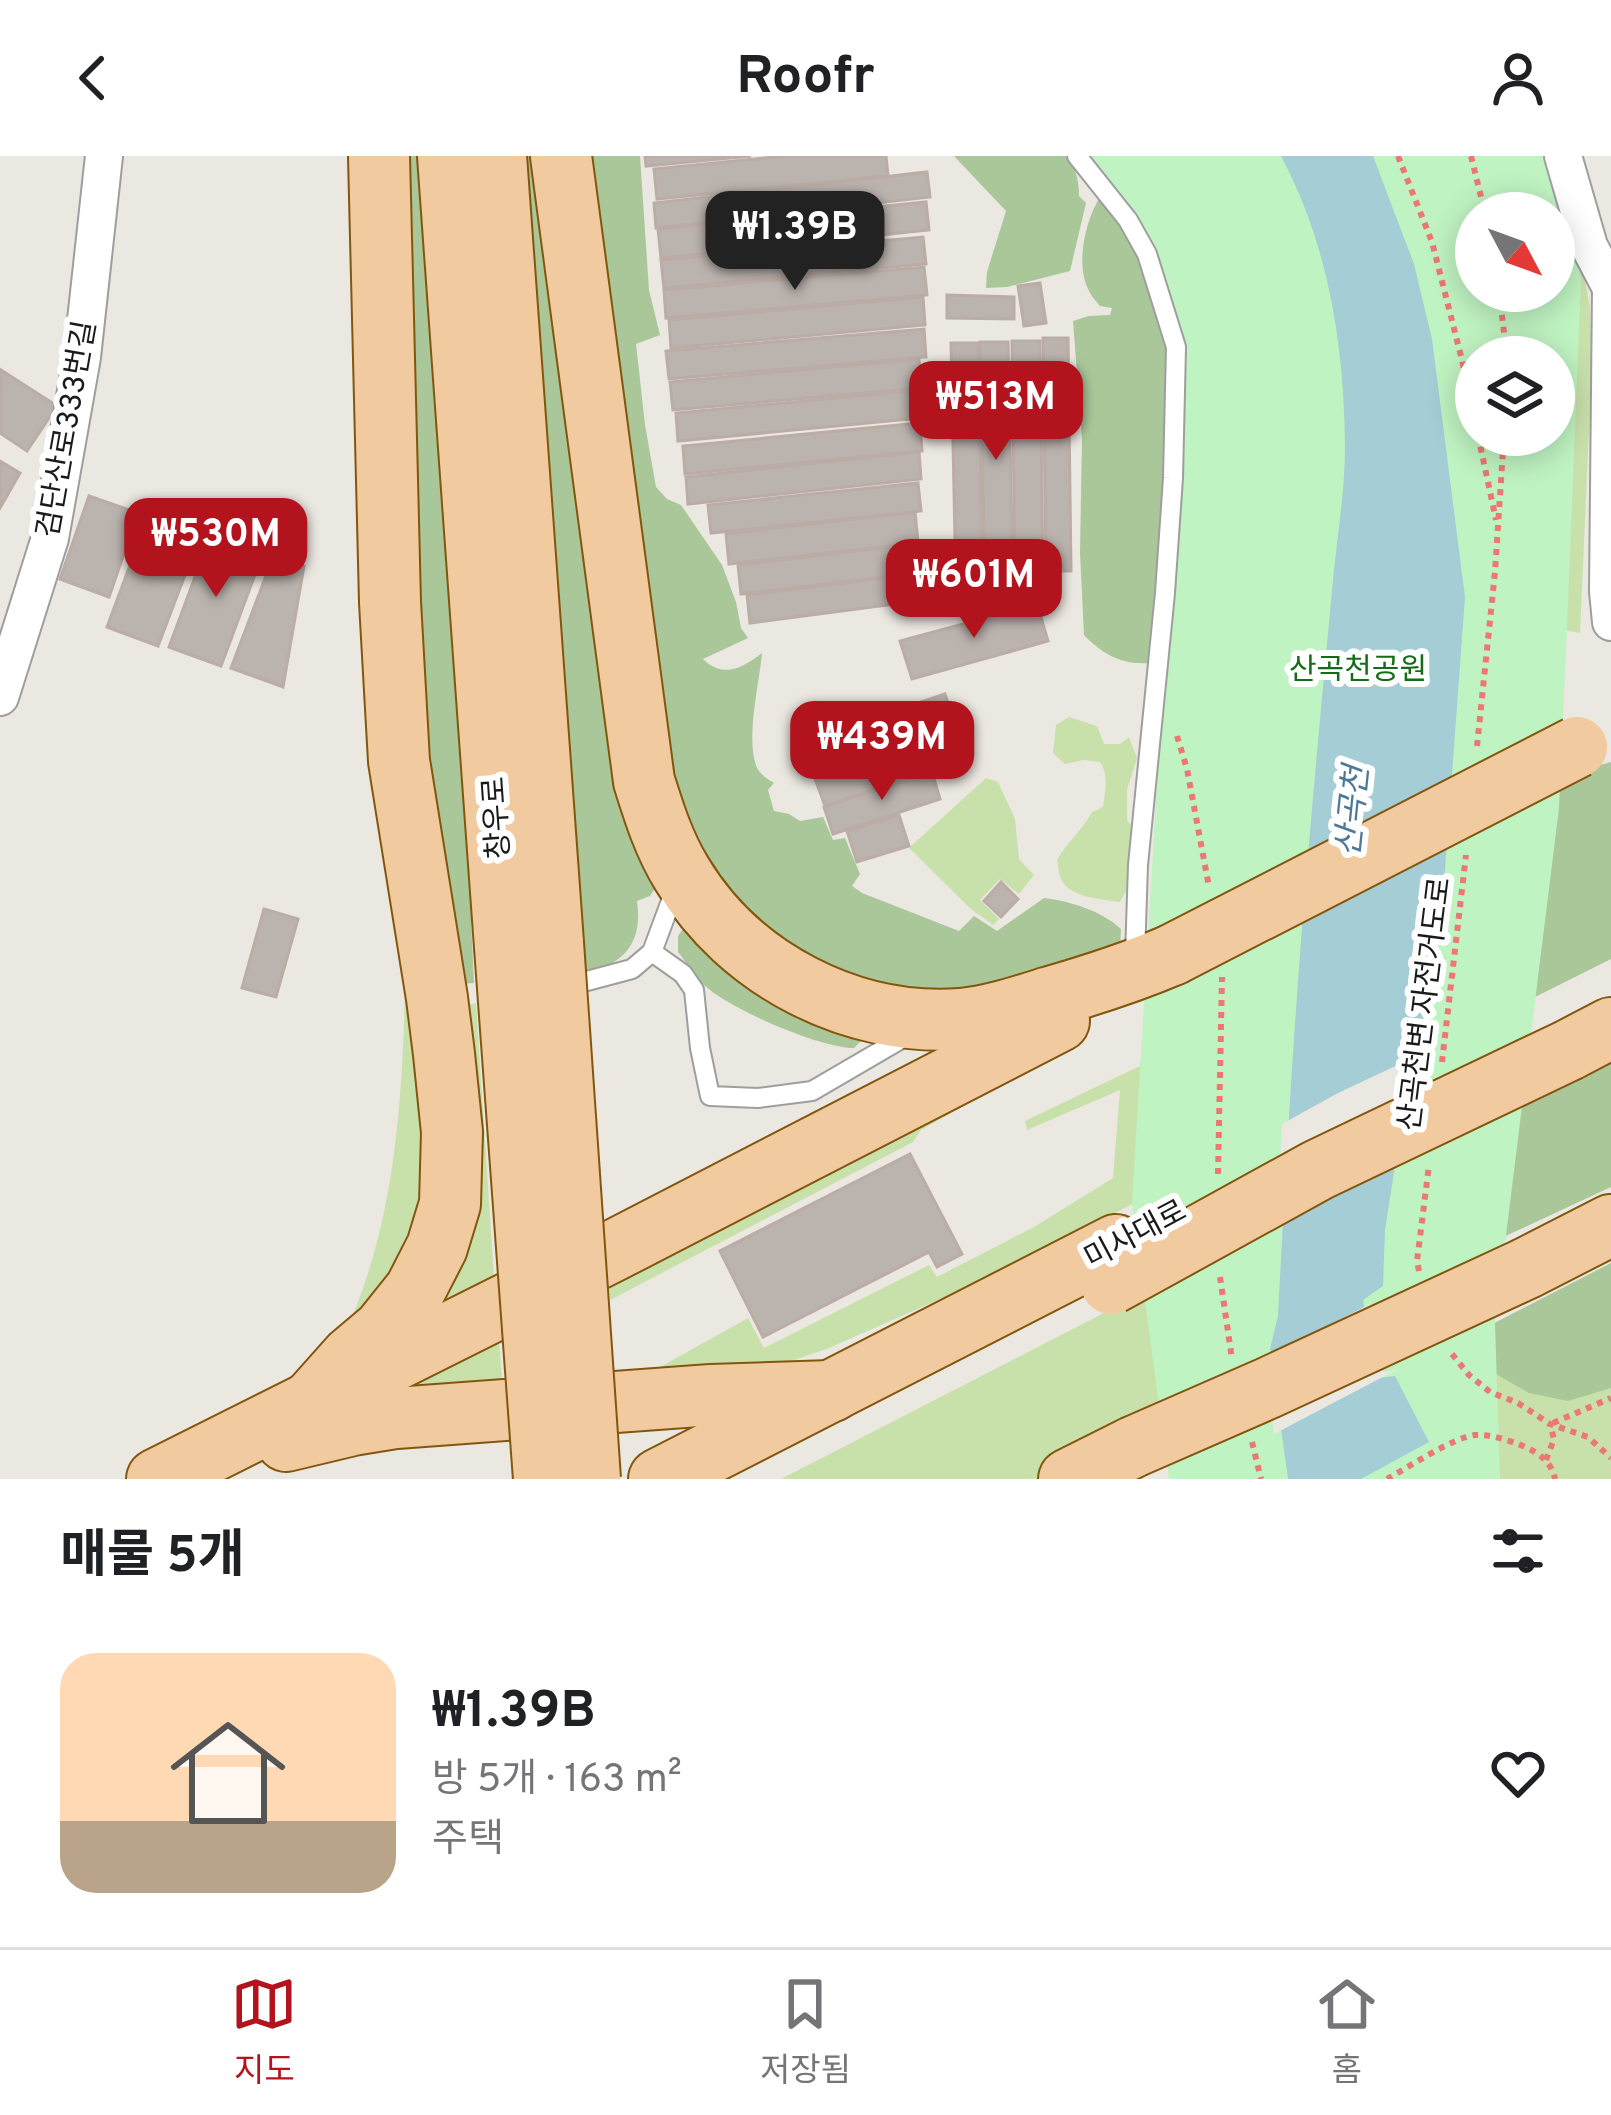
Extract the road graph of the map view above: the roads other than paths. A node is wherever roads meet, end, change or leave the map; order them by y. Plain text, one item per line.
1 (104, 156) edge
2 (379, 156) edge
3 (448, 156) edge
4 (496, 156) edge
5 (561, 156) edge
6 (1077, 156) edge
7 (1563, 156) edge
8 (1611, 288) edge
9 (1611, 622) edge
10 (0, 697) edge
11 (1594, 739) edge
12 (682, 875) junction
13 (652, 952) junction
14 (549, 957) junction
15 (1164, 968) junction
16 (1591, 1020) edge
17 (930, 1021) junction
18 (1611, 1225) edge
19 (1113, 1264) junction
20 (832, 1390) junction
21 (310, 1403) junction
22 (1136, 1465) edge
23 (166, 1474) edge
24 (544, 1479) edge
25 (590, 1479) edge
26 (659, 1479) edge
27 (741, 1479) edge
28 (1069, 1479) edge

1 - 10 street, 검단산로333번길
2 - 21 main road
3 - 14 main road, 창우로
4 - 14 main road, 창우로
5 - 12 main road
6 - 15 lane
7 - 8 street
8 - 9 street
11 - 15 main road, bridge
12 - 13 lane
12 - 17 main road
13 - 14 lane
13 - 17 lane
14 - 24 main road, 창우로, bridge
14 - 25 main road, bridge
15 - 17 main road
15 - 21 main road
16 - 19 main road, 미사대로, bridge
18 - 22 main road, bridge
19 - 20 main road, 미사대로
19 - 27 main road, 미사대로
20 - 23 main road
20 - 26 main road, 미사대로
21 - 23 main road
22 - 28 main road

